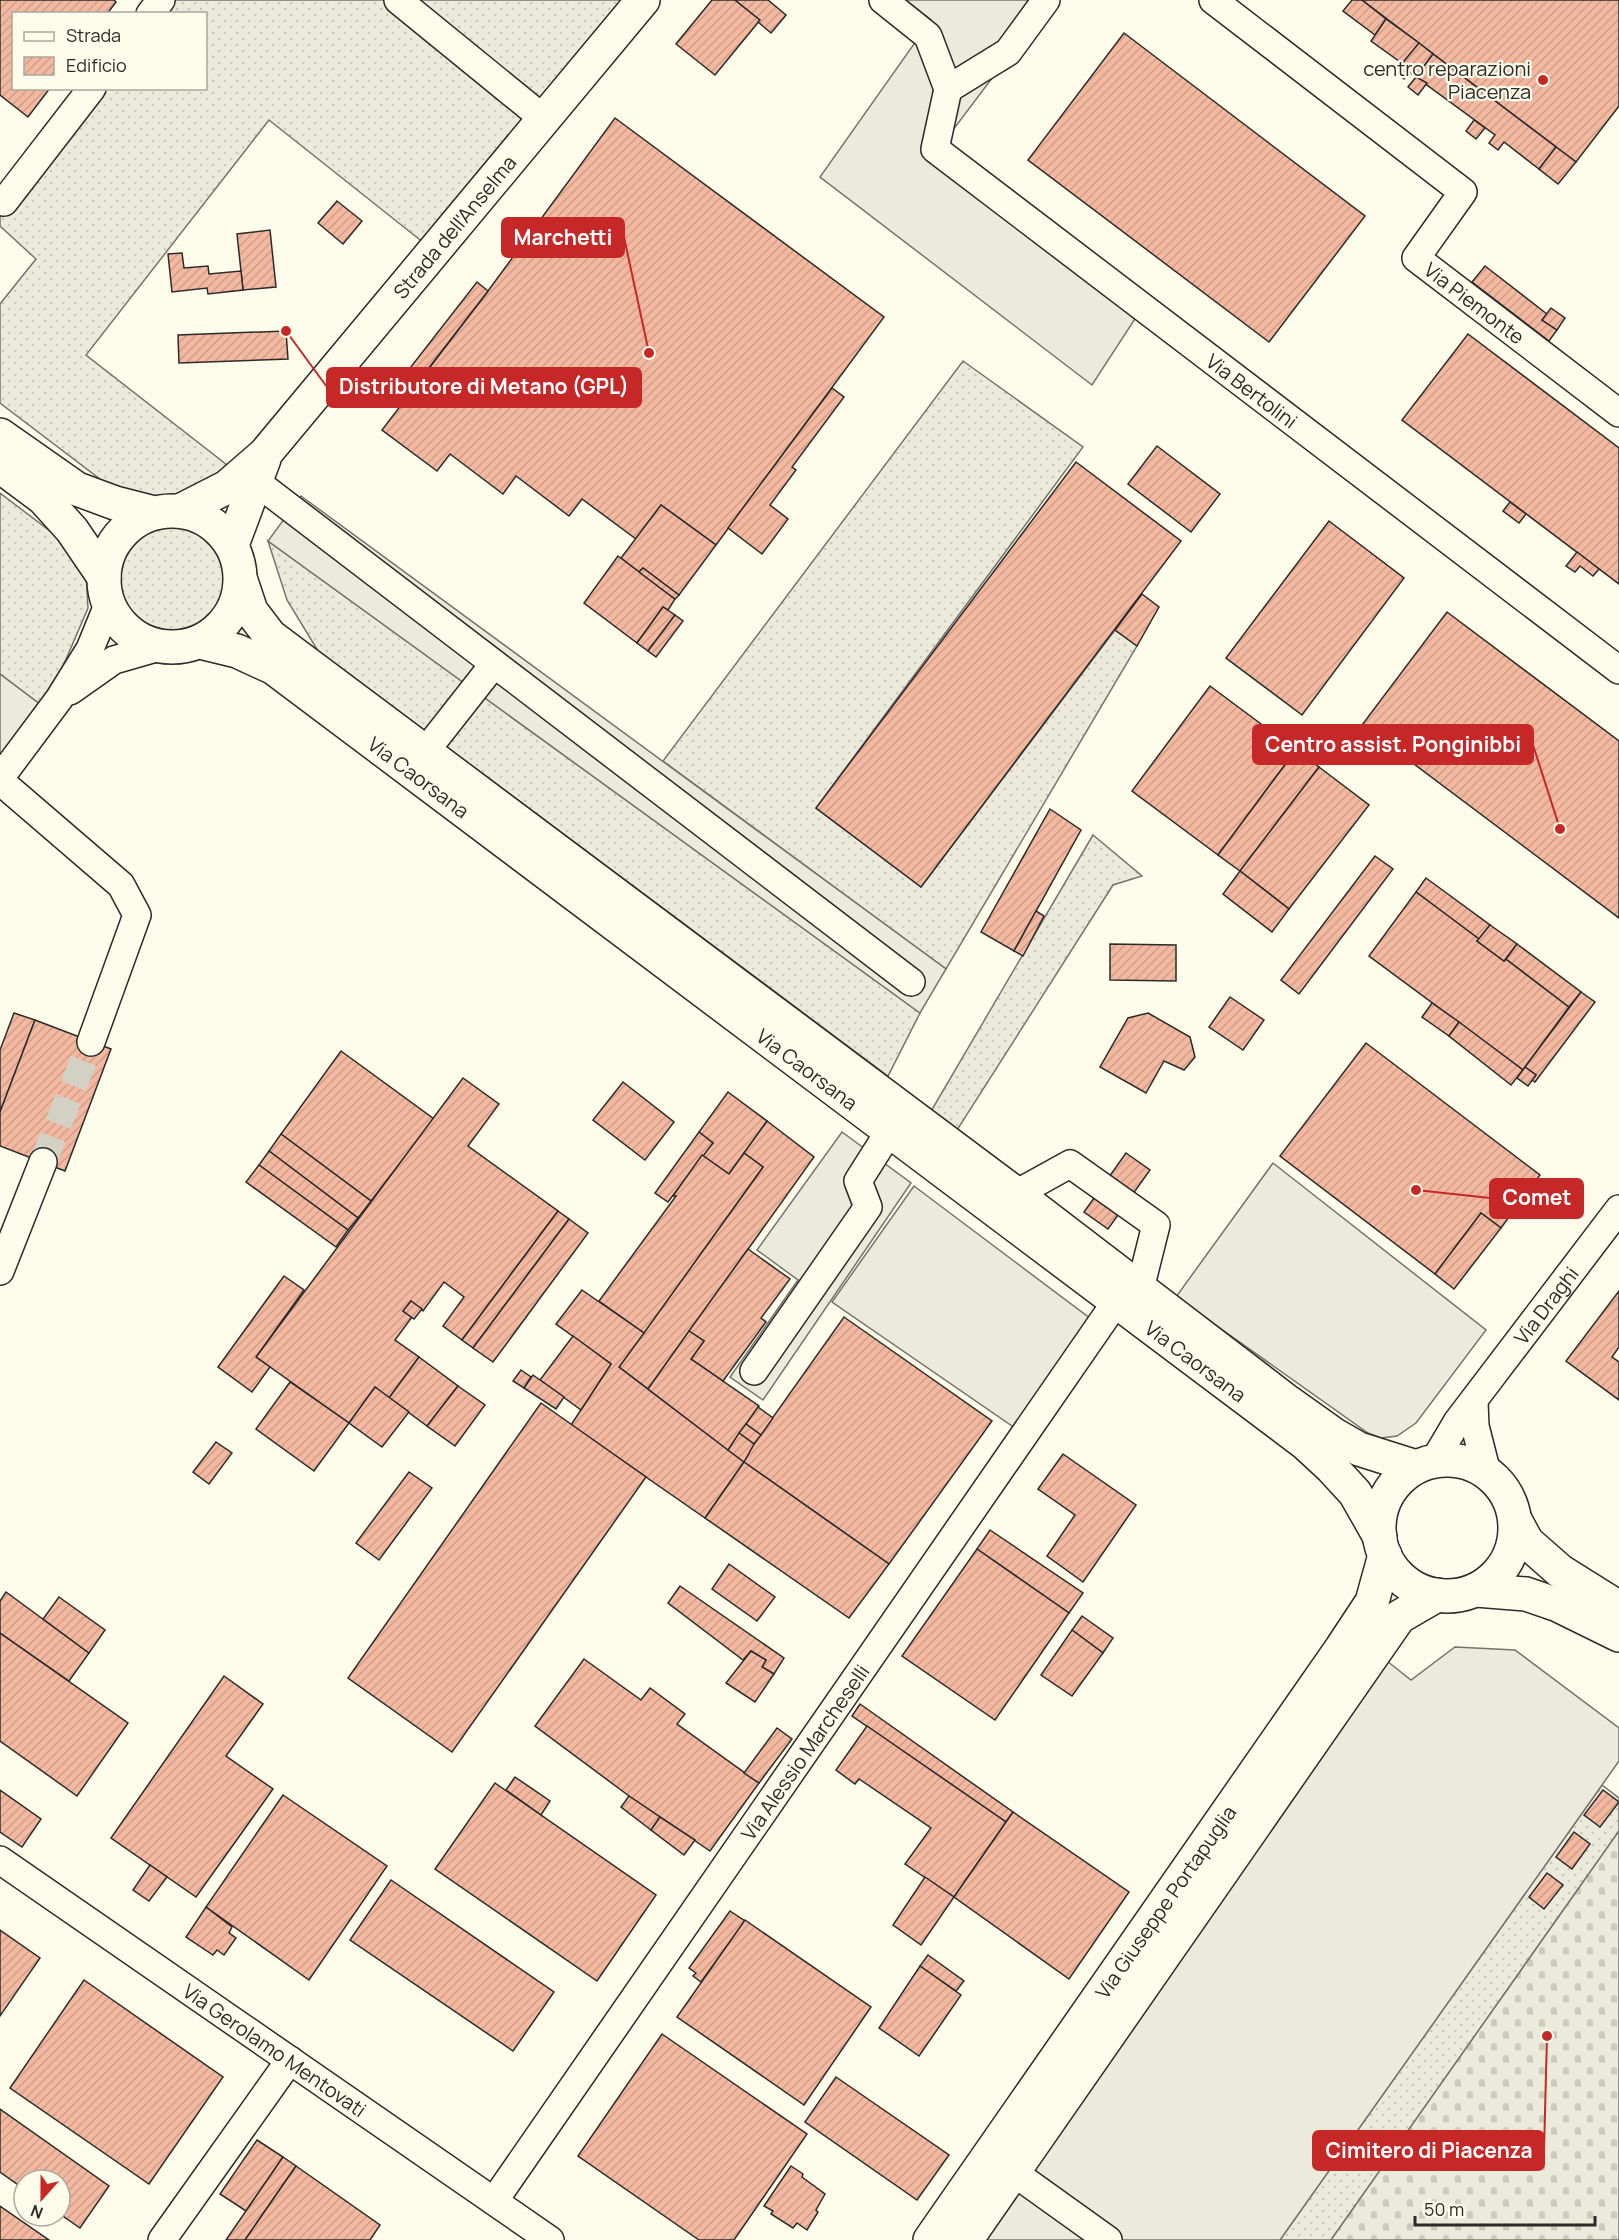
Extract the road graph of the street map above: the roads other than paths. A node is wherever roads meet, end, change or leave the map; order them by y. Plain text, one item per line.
1 (161, 0) edge
2 (398, 0) edge
3 (643, 0) edge
4 (883, 0) edge
5 (1046, 0) edge
6 (1213, 0) edge
7 (152, 12) edge
8 (948, 89) junction
9 (90, 90) edge
10 (544, 119) junction
11 (2, 201) edge
12 (1619, 413) edge
13 (0, 435) edge
14 (0, 465) edge
15 (260, 468) junction
16 (167, 512) junction
17 (232, 545) junction
18 (241, 581) junction
19 (106, 591) junction
20 (200, 642) junction
21 (159, 647) junction
22 (494, 664) junction
23 (1619, 670) edge
24 (59, 699) junction
25 (424, 753) junction
26 (0, 780) edge
27 (911, 982) dead end
28 (91, 1042) tunnel mouth
29 (889, 1132) junction
30 (43, 1162) tunnel mouth
31 (1016, 1194) junction
32 (1619, 1209) edge
33 (0, 1271) edge
34 (1128, 1296) junction
35 (754, 1371) dead end
36 (1474, 1402) junction
37 (1425, 1464) junction
38 (1487, 1473) junction
39 (1515, 1520) junction
40 (1383, 1546) junction
41 (1476, 1590) junction
42 (1437, 1595) junction
43 (1619, 1608) edge
44 (1619, 1635) edge
45 (0, 1860) edge
46 (290, 2060) junction
47 (1013, 2172) junction
48 (494, 2201) junction
49 (162, 2240) edge
50 (550, 2240) edge
51 (930, 2240) edge
52 (966, 2240) edge
53 (1108, 2240) edge

1 - 7 street
2 - 10 street
3 - 10 main road, Strada dell'Anselma
4 - 8 street
5 - 8 street
6 - 12 street, Via Piemonte
8 - 23 street, Via Bertolini
9 - 11 street
10 - 15 main road, Strada dell'Anselma
13 - 16 main road
14 - 19 main road
15 - 16 main road, Strada dell'Anselma
15 - 17 main road, Strada dell'Anselma
15 - 22 street
16 - 17 main road
16 - 19 main road
17 - 18 main road
18 - 20 main road
18 - 25 main road, Via Caorsana
19 - 21 main road
19 - 24 street
20 - 21 main road
20 - 29 main road, Via Caorsana
21 - 24 street
22 - 25 street
22 - 27 street
24 - 26 street
25 - 31 main road, Via Caorsana
26 - 28 street
29 - 34 main road, Via Caorsana
29 - 35 street
30 - 33 street
31 - 34 main road, Via Caorsana
31 - 34 street
32 - 36 street, Via Draghi
34 - 37 main road, Via Caorsana
34 - 40 main road, Via Caorsana
34 - 48 street, Via Alessio Marcheselli
36 - 37 street, Via Draghi
36 - 38 street
37 - 38 main road
37 - 40 main road
38 - 39 main road
39 - 41 main road
39 - 43 main road
40 - 42 main road
40 - 51 main road, Via Giuseppe Portapuglia
41 - 42 main road
41 - 44 main road
42 - 47 main road, Via Giuseppe Portapuglia
45 - 46 street, Via Gerolamo Mentovati
46 - 48 street, Via Gerolamo Mentovati
46 - 49 street
47 - 52 main road, Via Giuseppe Portapuglia
47 - 53 street
48 - 50 street, Via Gerolamo Mentovati

